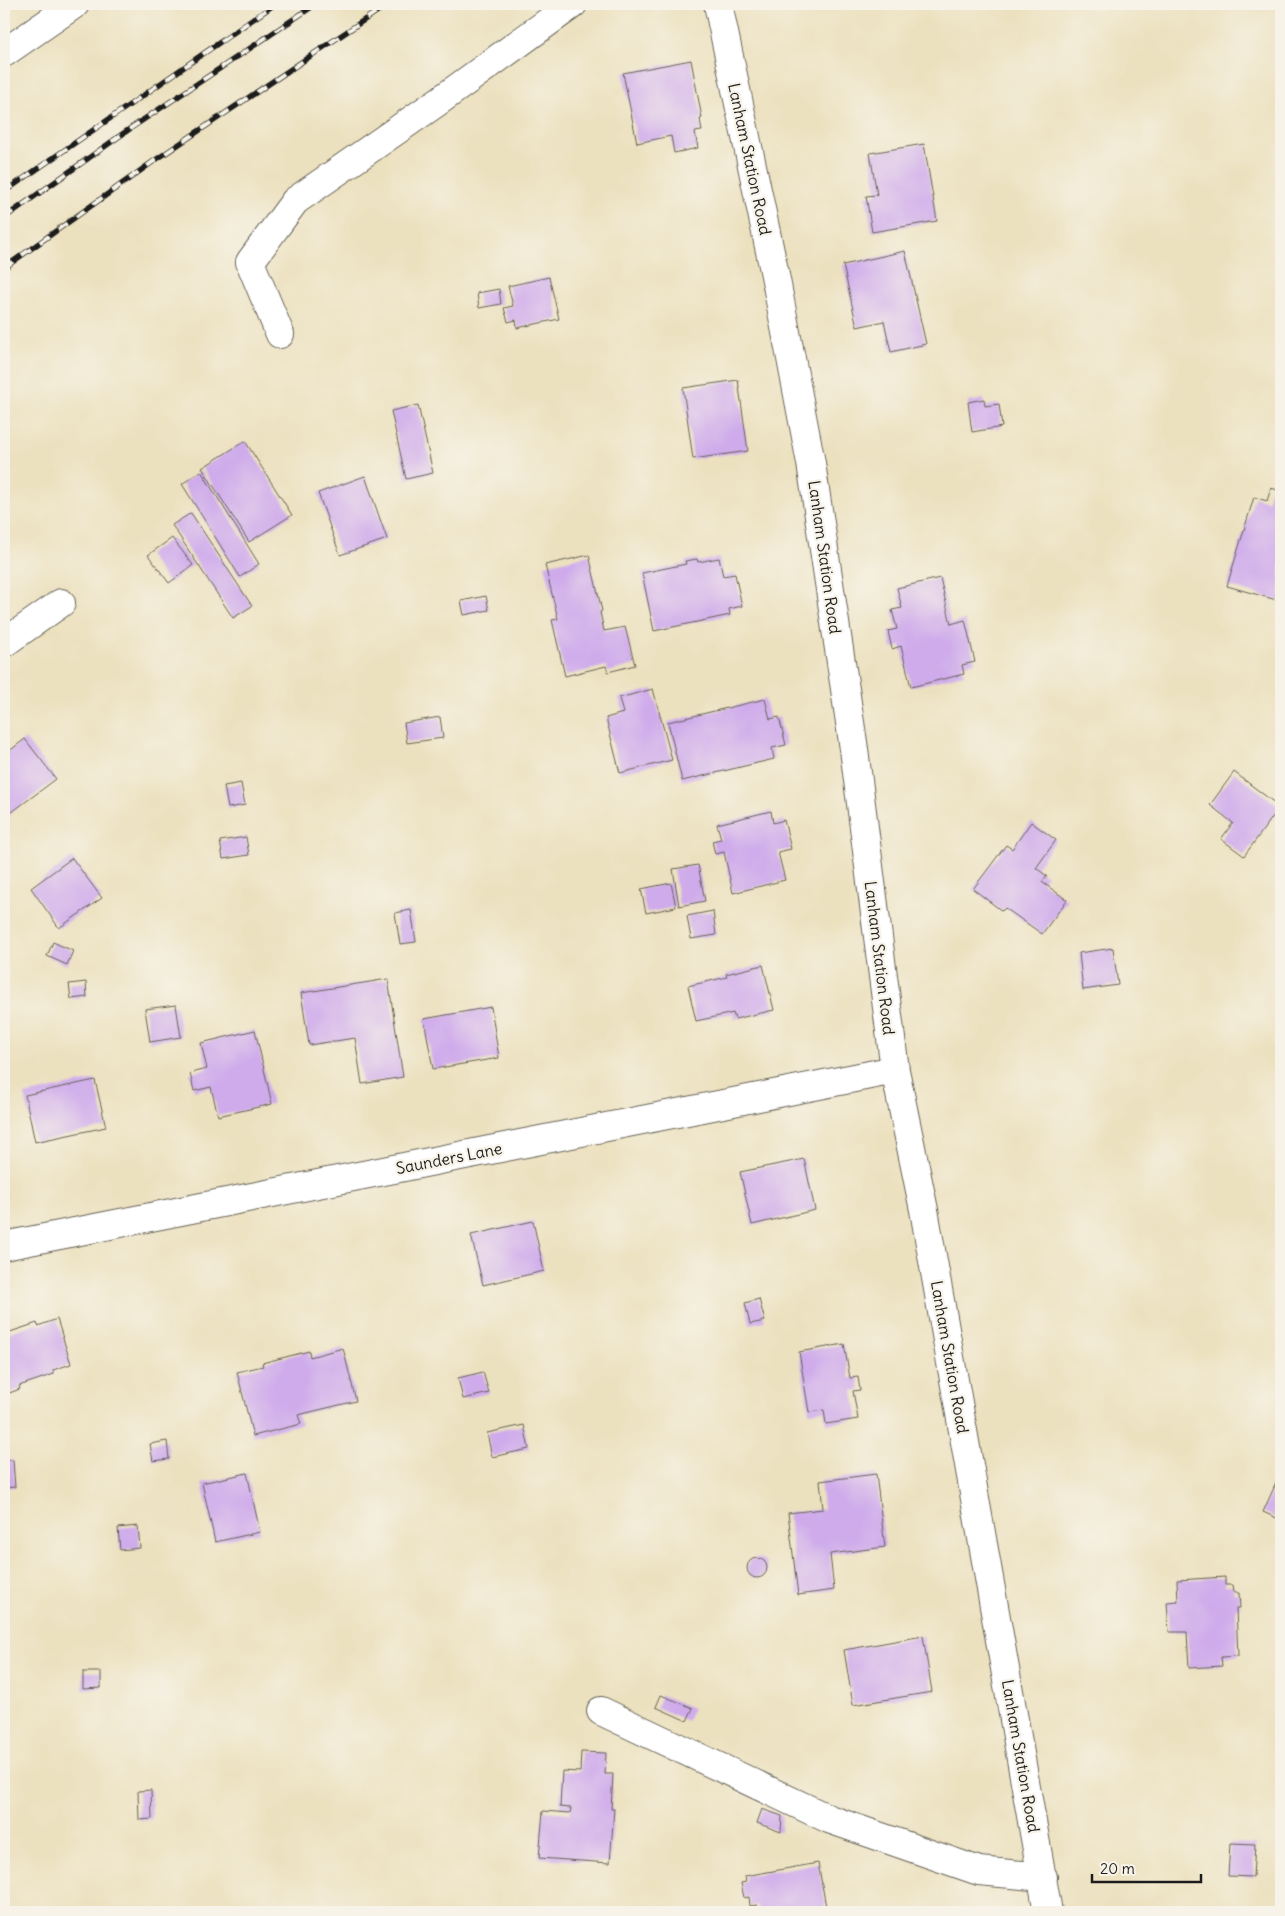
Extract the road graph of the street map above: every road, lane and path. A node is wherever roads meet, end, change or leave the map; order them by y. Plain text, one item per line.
1 (75, 4) edge
2 (573, 4) edge
3 (718, 4) edge
4 (4, 53) edge
5 (280, 334) dead end
6 (61, 603) dead end
7 (4, 643) edge
8 (895, 1070) junction
9 (4, 1246) edge
10 (601, 1711) dead end
11 (1043, 1877) junction
12 (1048, 1912) edge

1 - 4 street
2 - 5 street
3 - 8 street, Lanham Station Road
6 - 7 street
8 - 9 street, Saunders Lane
8 - 11 street, Lanham Station Road
10 - 11 street
11 - 12 street, Lanham Station Road

